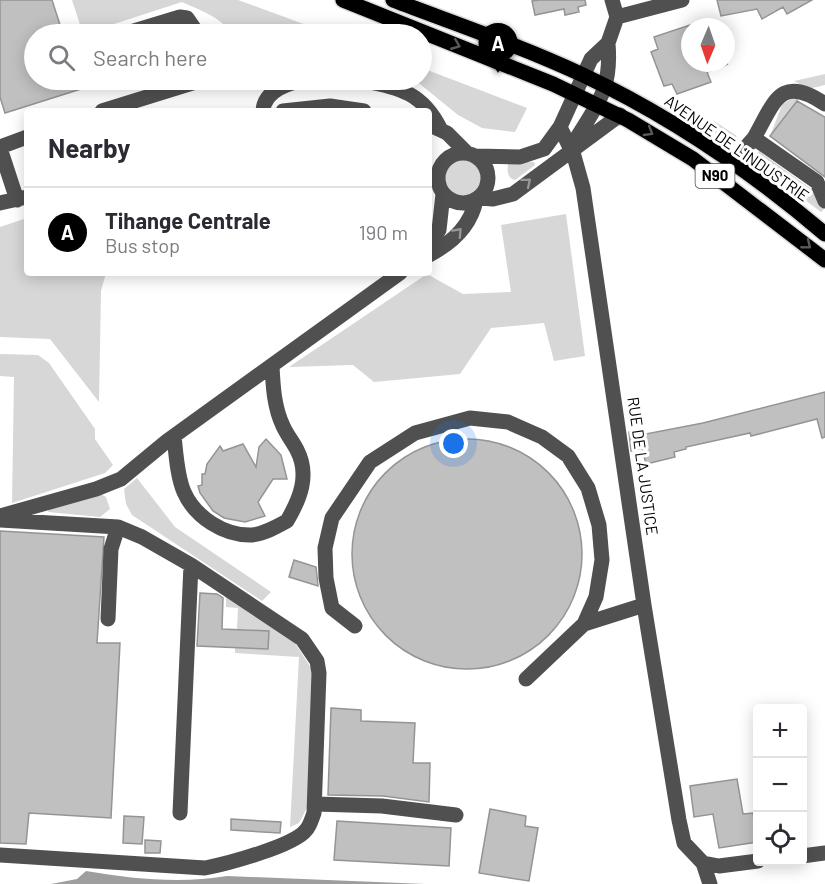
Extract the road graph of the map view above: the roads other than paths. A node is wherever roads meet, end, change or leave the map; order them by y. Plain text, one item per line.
1 (343, 0) edge
2 (393, 0) edge
3 (612, 0) edge
4 (682, 0) edge
5 (617, 17) junction
6 (157, 24) edge
7 (192, 24) edge
8 (402, 24) edge
9 (432, 36) edge
10 (608, 43) junction
11 (586, 70) junction
12 (606, 87) junction
13 (170, 90) edge
14 (277, 90) edge
15 (399, 90) edge
16 (575, 94) junction
17 (823, 102) edge
18 (597, 104) junction
19 (112, 108) edge
20 (264, 108) edge
21 (311, 108) edge
22 (344, 108) edge
23 (428, 108) edge
24 (432, 113) edge
25 (620, 116) junction
26 (560, 127) junction
27 (435, 128) edge
28 (754, 138) junction
29 (24, 139) edge
30 (0, 147) edge
31 (570, 150) junction
32 (471, 154) junction
33 (732, 164) junction
34 (432, 168) edge
35 (437, 179) junction
36 (443, 194) junction
37 (22, 198) edge
38 (478, 199) junction
39 (825, 201) edge
40 (0, 203) edge
41 (824, 230) edge
42 (432, 240) edge
43 (432, 253) edge
44 (825, 260) edge
45 (396, 276) edge
46 (272, 366) junction
47 (174, 436) junction
48 (0, 518) edge
49 (118, 526) junction
50 (191, 565) junction
51 (644, 605) junction
52 (108, 619) dead end
53 (584, 624) junction
54 (355, 626) dead end
55 (526, 679) dead end
56 (315, 804) junction
57 (180, 813) dead end
58 (456, 815) dead end
59 (825, 853) edge
60 (0, 855) edge
61 (807, 855) edge
62 (753, 862) edge
63 (703, 863) junction
64 (710, 884) edge

1 -> 8 main road, AVENUE DE L'INDUSTRIE / N90
2 - 11 main road, AVENUE DE L'INDUSTRIE / N90
3 - 5 street
4 - 5 street
5 - 10 street
6 - 7 street
9 -> 16 main road, AVENUE DE L'INDUSTRIE / N90
10 - 11 street
10 - 12 street
11 - 12 main road, AVENUE DE L'INDUSTRIE / N90
11 - 16 street
12 - 18 street
12 - 33 main road, AVENUE DE L'INDUSTRIE / N90
13 - 19 street
14 - 20 street
15 - 23 street
16 - 18 main road, AVENUE DE L'INDUSTRIE / N90
16 - 26 street
17 - 28 street
18 - 25 main road, AVENUE DE L'INDUSTRIE / N90
18 - 31 street
21 - 22 street
24 - 27 street
25 - 31 street
25 -> 44 main road, AVENUE DE L'INDUSTRIE / N90
26 - 31 street, RUE DE LA JUSTICE
26 - 32 street
27 - 32 street
28 - 33 street
28 - 39 street
29 - 30 street
30 - 37 street
38 -> 31 street
31 - 51 street, RUE DE LA JUSTICE
32 - 35 street
32 - 38 street
33 - 41 main road, AVENUE DE L'INDUSTRIE / N90
34 - 35 street
35 - 36 street
36 - 38 street
36 - 42 street
37 - 40 street
43 -> 38 street
45 - 46 street
46 - 47 street
46 - 47 street
47 - 48 street
48 - 49 street
49 - 50 street
49 - 52 street
50 - 56 street
50 - 57 street
51 - 53 street
51 - 63 street, RUE DE LA JUSTICE
53 - 54 street
53 - 55 street
56 - 58 street
56 - 60 street
59 - 61 street
62 - 63 street
63 - 64 street, RUE DE LA JUSTICE

